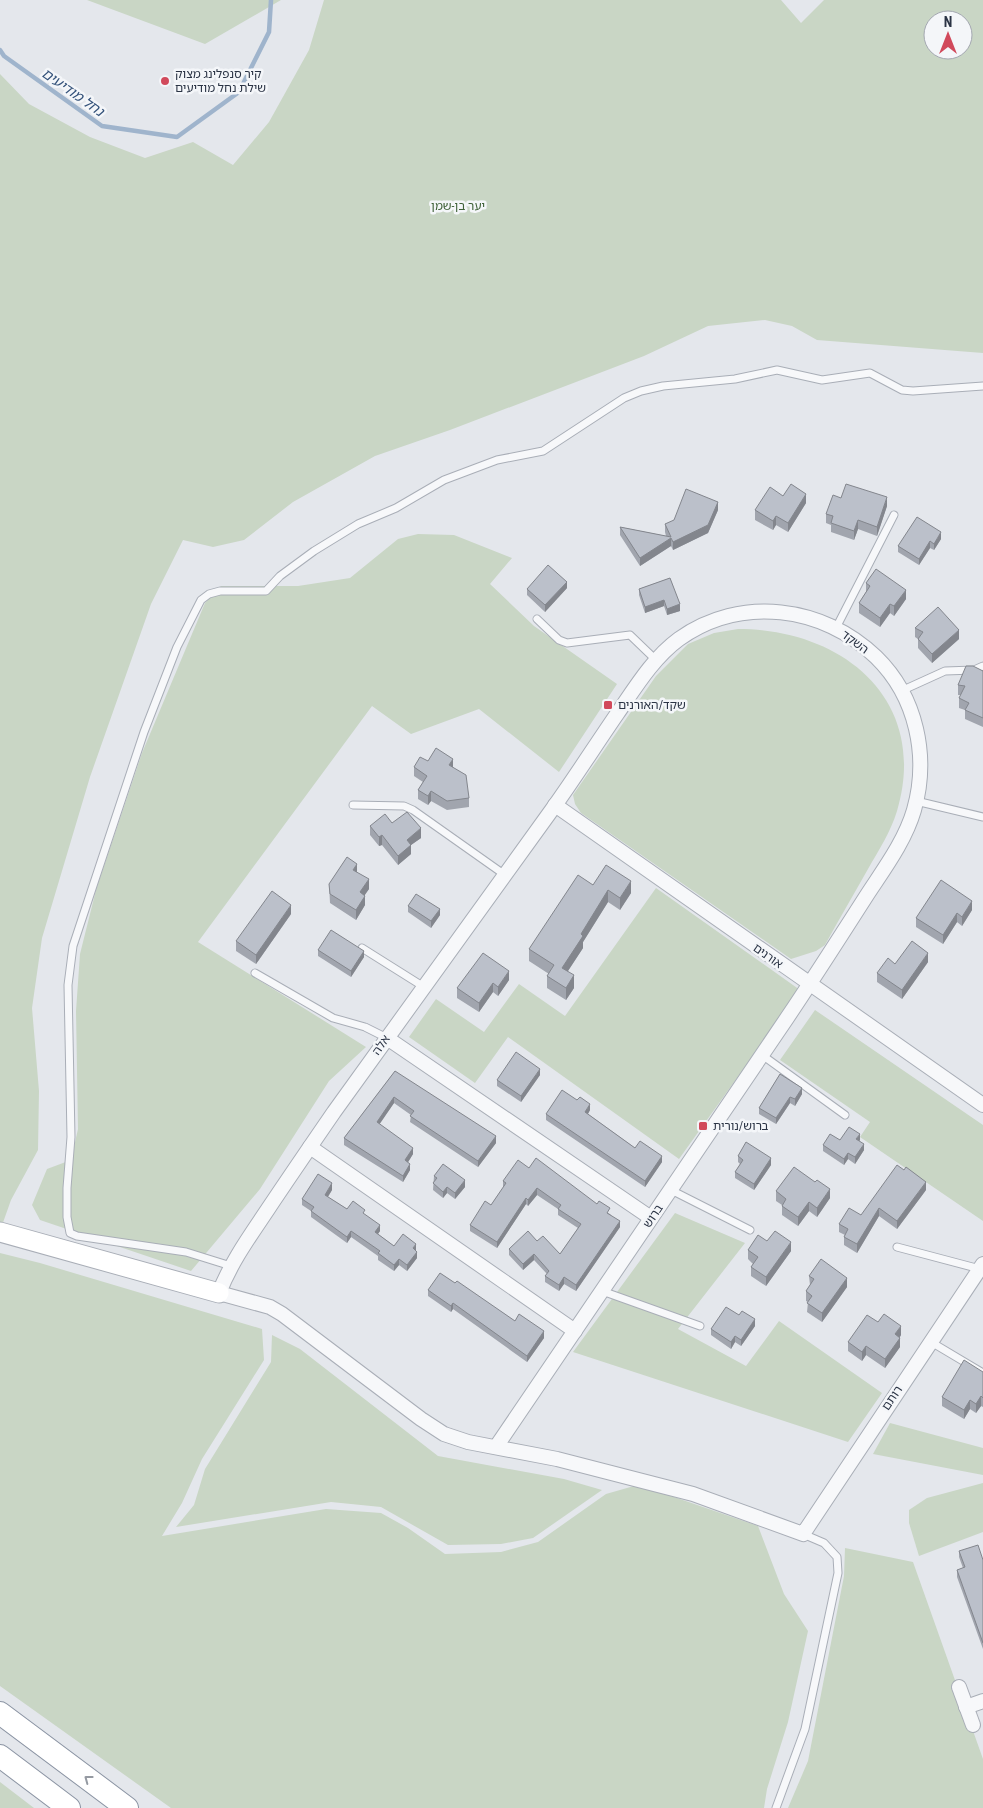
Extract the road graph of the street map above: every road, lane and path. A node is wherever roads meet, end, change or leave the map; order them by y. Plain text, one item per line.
1 (983, 386) edge
2 (894, 515) dead end
3 (537, 619) dead end
4 (836, 628) junction
5 (657, 661) junction
6 (983, 666) edge
7 (900, 691) junction
8 (916, 801) junction
9 (353, 805) dead end
10 (555, 806) junction
11 (983, 817) edge
12 (504, 875) junction
13 (362, 948) edge
14 (256, 973) dead end
15 (809, 985) junction
16 (424, 987) junction
17 (386, 1038) junction
18 (762, 1055) junction
19 (983, 1105) edge
20 (845, 1115) dead end
21 (310, 1146) junction
22 (671, 1190) junction
23 (651, 1218) junction
24 (750, 1230) dead end
25 (0, 1232) edge
26 (896, 1247) dead end
27 (231, 1266) junction
28 (981, 1266) edge
29 (602, 1291) junction
30 (219, 1293) junction
31 (700, 1326) dead end
32 (575, 1330) junction
33 (931, 1342) junction
34 (983, 1373) edge
35 (496, 1447) junction
36 (803, 1534) junction
37 (958, 1687) dead end
38 (983, 1701) edge
39 (966, 1707) junction
40 (0, 1713) edge
41 (973, 1725) dead end
42 (0, 1756) edge
43 (69, 1808) edge
44 (127, 1808) edge
45 (776, 1808) edge

1 - 27 lane
2 - 4 lane
3 - 5 lane
4 - 5 street, השקד
4 - 7 street, השקד
5 - 10 street, השקד
6 - 7 lane
7 - 8 street, השקד
8 - 11 lane
8 - 15 street, השקד
9 - 12 lane
10 - 12 street, אלה
10 - 15 street, אורנים
12 - 16 street, אלה
13 - 16 lane
14 - 17 lane
15 - 18 street, ברוש
15 - 19 street, אורנים
16 - 17 street, אלה
17 - 21 street, אלה
17 - 23 street
18 - 20 lane
18 - 22 street, ברוש
21 - 27 street, אלה
21 - 32 street
22 - 23 street, ברוש
22 - 24 lane
23 - 29 street, ברוש
25 - 30 main road
26 - 28 lane
27 - 30 street, אלה
28 - 33 street, רותם
29 - 31 lane
29 - 32 street, ברוש
30 - 35 street
32 - 35 street, ברוש
33 - 34 lane
33 - 36 street, רותם
35 - 36 street
36 - 45 lane
37 - 39 street
38 - 39 street
39 - 41 street
44 -> 40 highway
42 - 43 highway

